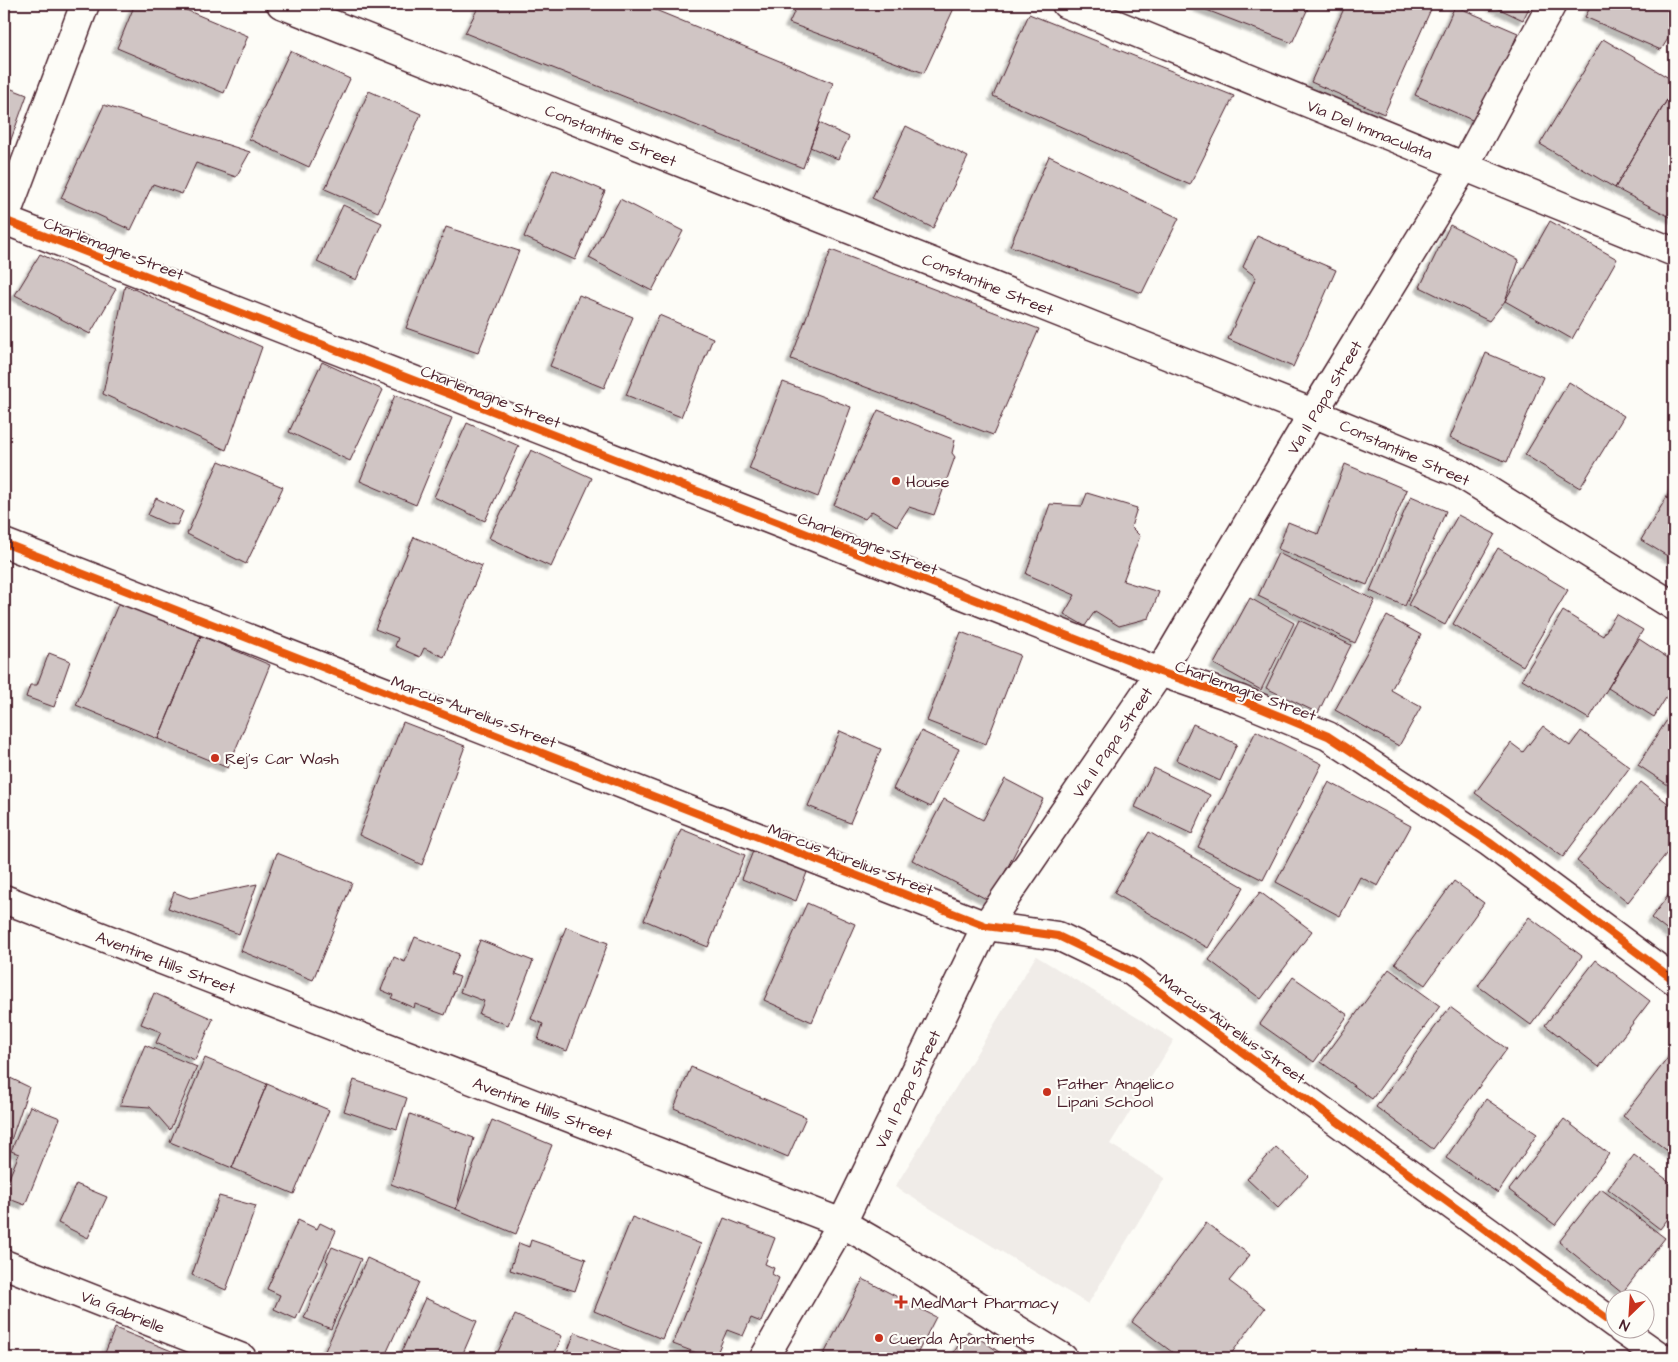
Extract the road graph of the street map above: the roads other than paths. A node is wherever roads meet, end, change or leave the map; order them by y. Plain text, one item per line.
1 (85, 4) edge
2 (280, 4) edge
3 (1066, 4) edge
4 (1552, 4) edge
5 (1464, 168) junction
6 (4, 220) edge
7 (1674, 252) edge
8 (1314, 413) junction
9 (4, 543) edge
10 (1674, 606) edge
11 (1160, 672) junction
12 (4, 899) edge
13 (986, 926) junction
14 (1674, 980) edge
15 (842, 1223) junction
16 (4, 1264) edge
17 (1606, 1318) edge
18 (1636, 1340) edge
19 (242, 1358) edge
20 (764, 1358) edge
21 (1063, 1358) edge
22 (1662, 1358) edge

1 - 6 street
2 - 8 street, Constantine Street
3 - 5 street, Via Del Immaculata
4 - 5 street, Via Il Papa Street
5 - 7 street, Via Del Immaculata
5 - 8 street, Via Il Papa Street
6 - 11 street, Charlemagne Street
8 - 10 street, Constantine Street
8 - 11 street, Via Il Papa Street
9 - 13 street, Marcus Aurelius Street
11 - 13 street, Via Il Papa Street
11 - 14 street, Charlemagne Street
12 - 15 street, Aventine Hills Street
13 - 15 street, Via Il Papa Street
13 - 17 street, Marcus Aurelius Street
15 - 20 street, Via Il Papa Street
15 - 21 street, Aventine Hills Street
16 - 19 street, Via Gabrielle
18 - 22 street

